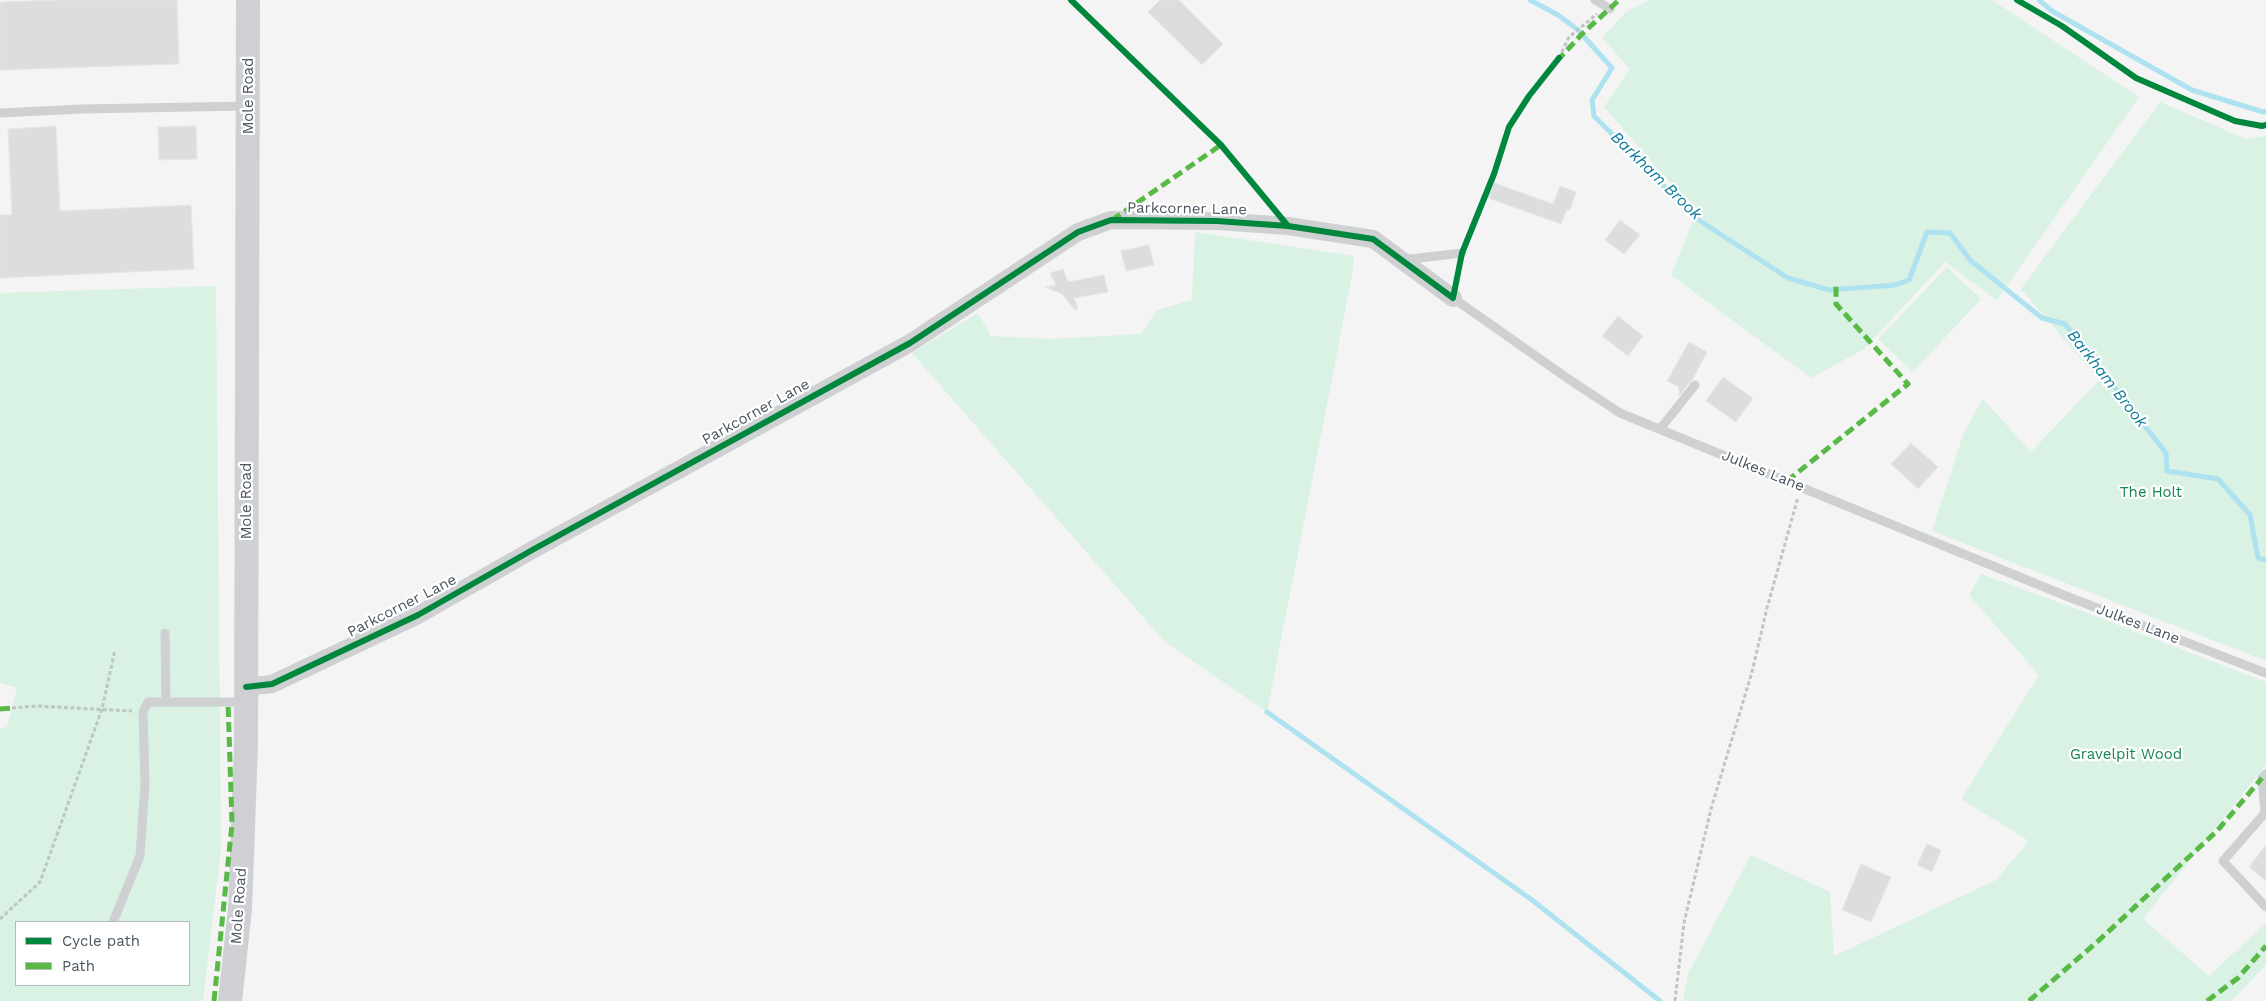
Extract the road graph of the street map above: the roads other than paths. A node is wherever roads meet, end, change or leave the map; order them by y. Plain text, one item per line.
1 (248, 0) edge
2 (1595, 0) edge
3 (1610, 8) dead end
4 (249, 106) junction
5 (0, 113) edge
6 (1288, 226) joint
7 (1462, 253) dead end
8 (1401, 260) junction
9 (1453, 298) joint
10 (1695, 386) dead end
11 (1660, 429) junction
12 (166, 633) dead end
13 (2266, 673) edge
14 (246, 695) junction
15 (166, 702) junction
16 (2264, 776) edge
17 (2266, 907) edge
18 (113, 921) edge
19 (230, 1001) edge

1 - 4 main road, Mole Road
2 - 3 lane
4 - 5 lane
4 - 14 main road, Mole Road
6 - 8 street, Julkes Lane
6 - 14 street, Parkcorner Lane
7 - 8 lane
8 - 9 street, Julkes Lane
9 - 11 lane, Julkes Lane
10 - 11 lane
11 - 13 lane, Julkes Lane
12 - 15 lane
14 - 15 lane
14 - 19 main road, Mole Road
15 - 18 lane
16 - 17 lane

